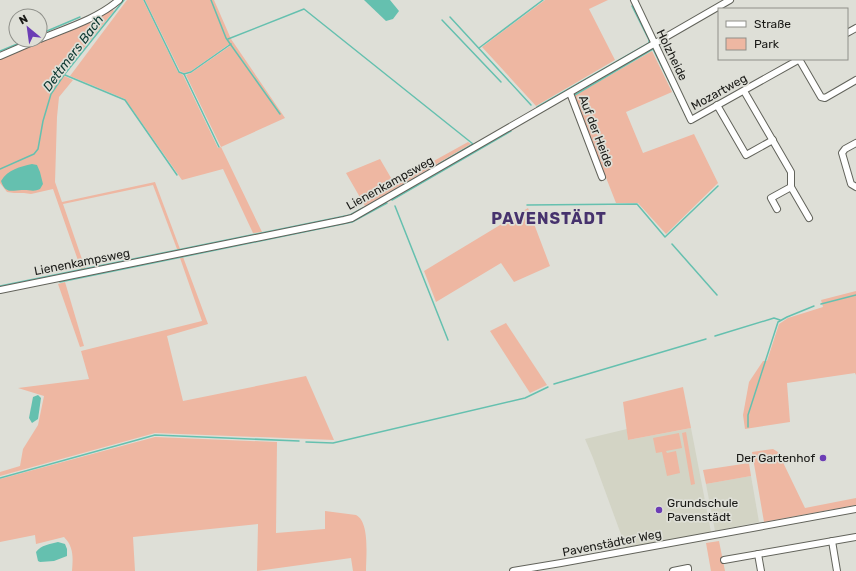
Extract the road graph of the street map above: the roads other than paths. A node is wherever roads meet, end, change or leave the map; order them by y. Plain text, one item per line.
1 (119, 0) edge
2 (634, 0) edge
3 (730, 0) edge
4 (48, 36) edge
5 (655, 44) junction
6 (18, 48) edge
7 (0, 56) edge
8 (798, 60) edge
9 (801, 60) edge
10 (856, 80) edge
11 (744, 90) junction
12 (570, 93) junction
13 (717, 106) junction
14 (692, 120) joint
15 (773, 140) junction
16 (856, 143) edge
17 (602, 176) dead end
18 (791, 187) junction
19 (856, 187) edge
20 (777, 209) dead end
21 (809, 218) dead end
22 (0, 290) edge
23 (856, 508) edge
24 (856, 536) edge
25 (832, 541) junction
26 (758, 554) junction
27 (724, 560) dead end
28 (561, 563) junction
29 (513, 571) edge
30 (563, 571) edge
31 (673, 571) edge
32 (688, 571) edge
33 (761, 571) edge
34 (837, 571) edge

1 - 4 street
2 - 5 street, Holzheide
3 - 5 street, Lienenkampsweg
5 - 12 street, Lienenkampsweg
5 - 14 street, Holzheide
6 - 7 street
8 - 11 street, Mozartweg
9 - 10 street
11 - 13 street, Mozartweg
11 - 15 street
12 - 17 street, Auf der Heide
12 - 22 street, Lienenkampsweg
13 - 14 street, Mozartweg
13 - 15 street
15 - 18 street
16 - 19 street
18 - 20 street
18 - 21 street
23 - 28 street, Pavenstädter Weg
24 - 25 street
25 - 26 street
25 - 34 street
26 - 27 street
26 - 33 street
28 - 29 street, Pavenstädter Weg
28 - 30 street
31 - 32 street

